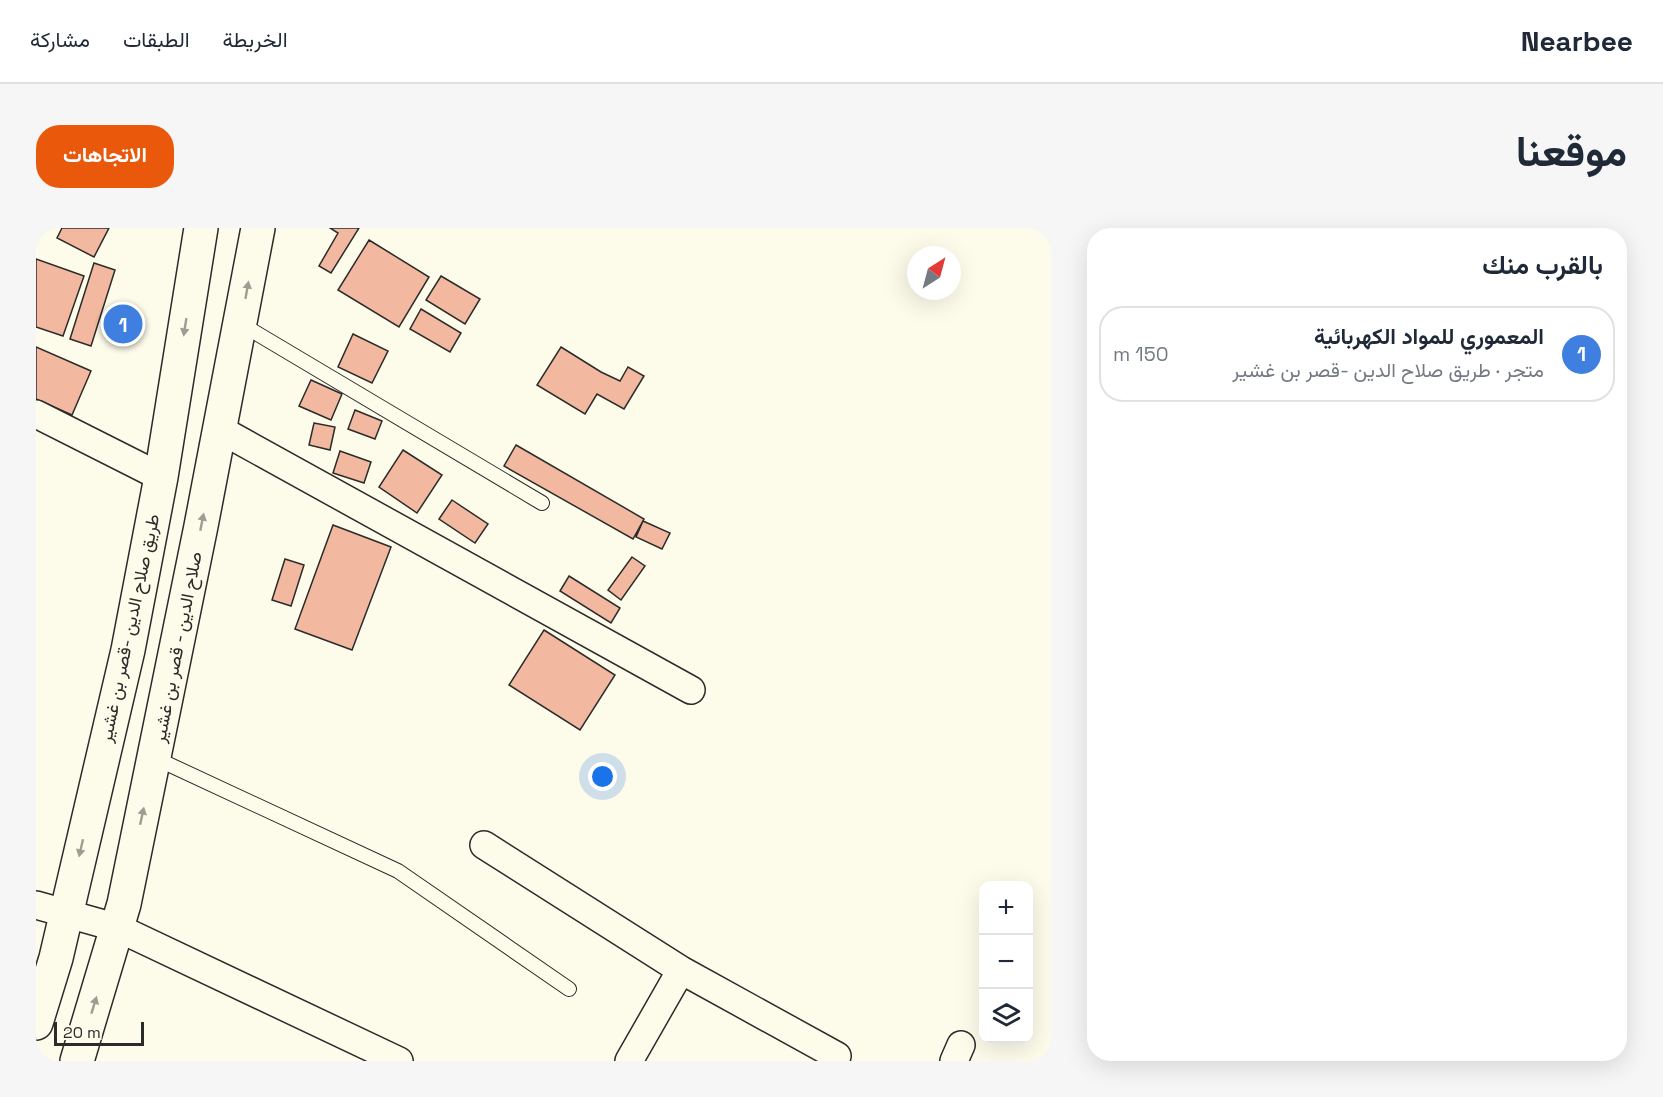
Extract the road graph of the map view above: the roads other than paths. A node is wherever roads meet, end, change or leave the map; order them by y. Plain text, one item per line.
1 (201, 228) edge
2 (258, 228) edge
3 (241, 324) junction
4 (36, 414) edge
5 (219, 429) junction
6 (161, 477) junction
7 (542, 503) dead end
8 (691, 690) dead end
9 (155, 758) junction
10 (484, 845) dead end
11 (51, 909) edge
12 (118, 928) junction
13 (681, 970) junction
14 (569, 989) dead end
15 (36, 1023) edge
16 (837, 1056) dead end
17 (77, 1061) edge
18 (399, 1061) edge
19 (629, 1061) edge

1 -> 6 highway, طريق صلاح الدين -قصر بن غشير
3 -> 2 highway, صلاح الدين - قصر بن غشير
3 - 5 highway, صلاح الدين - قصر بن غشير
3 - 7 lane
4 - 6 street
5 - 8 street
9 -> 5 highway, صلاح الدين - قصر بن غشير
6 -> 11 highway, طريق صلاح الدين -قصر بن غشير
12 -> 9 highway, صلاح الدين - قصر بن غشير
9 - 14 lane
10 - 13 street
11 - 12 street
11 - 15 highway, طريق صلاح الدين -قصر بن غشير
17 -> 12 highway, صلاح الدين - قصر بن غشير
12 - 18 street
13 - 16 street
13 - 19 street

